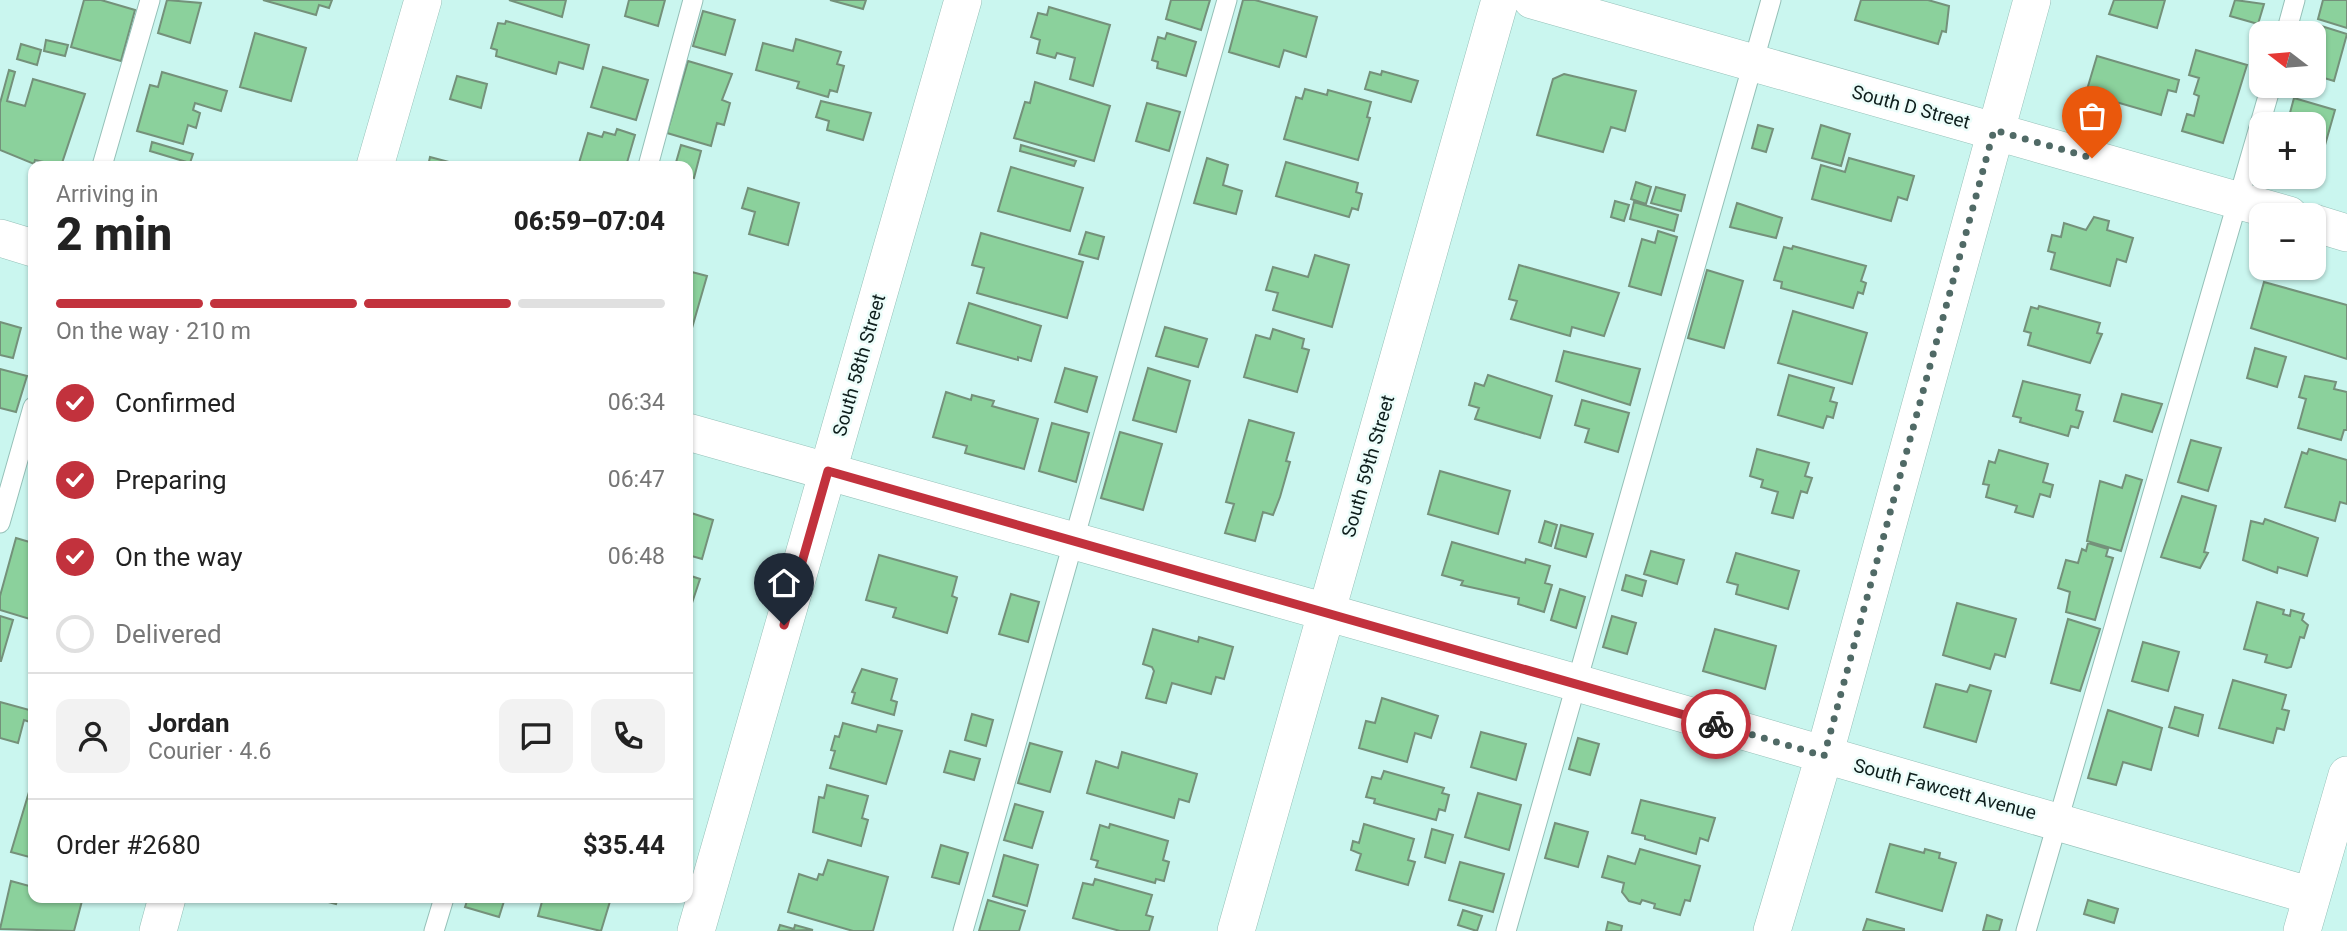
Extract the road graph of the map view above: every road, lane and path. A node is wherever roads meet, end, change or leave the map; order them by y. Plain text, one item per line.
1 (150, 0) edge
2 (422, 0) edge
3 (693, 0) edge
4 (963, 0) edge
5 (1227, 0) edge
6 (1500, 0) edge
7 (1532, 0) edge
8 (1771, 0) edge
9 (2032, 0) edge
10 (2295, 0) edge
11 (2289, 21) edge
12 (1752, 65) junction
13 (2268, 98) edge
14 (1994, 130) junction
15 (103, 161) edge
16 (376, 161) edge
17 (649, 161) edge
18 (2239, 200) junction
19 (2249, 203) edge
20 (2326, 227) edge
21 (2347, 233) edge
22 (0, 238) edge
23 (28, 246) edge
24 (28, 425) edge
25 (693, 433) edge
26 (828, 471) junction
27 (0, 523) edge
28 (1075, 542) junction
29 (1326, 614) junction
30 (1577, 683) junction
31 (1824, 756) junction
32 (2346, 785) edge
33 (2058, 821) junction
34 (2312, 896) junction
35 (166, 903) edge
36 (442, 903) edge
37 (158, 931) edge
38 (434, 931) edge
39 (696, 931) edge
40 (963, 931) edge
41 (1236, 931) edge
42 (1506, 931) edge
43 (1772, 931) edge
44 (2026, 931) edge
45 (2302, 931) edge

1 - 15 lane
2 - 16 street
3 - 17 lane
4 - 26 street, South 58th Street
5 - 28 lane
6 - 29 street, South 59th Street
7 - 12 street, South D Street
8 - 12 lane
9 - 14 street
10 - 11 lane
12 - 14 street, South D Street
12 - 30 lane
13 - 18 lane
14 - 18 street, South D Street
14 - 31 street
18 - 19 street, South D Street
18 - 33 lane
20 - 21 street
22 - 23 street
24 - 27 lane
25 - 26 street, South Fawcett Avenue
26 - 28 street, South Fawcett Avenue
26 - 39 street, South 58th Street
28 - 29 street, South Fawcett Avenue
28 - 40 lane
29 - 30 street, South Fawcett Avenue
29 - 41 street, South 59th Street
30 - 31 street, South Fawcett Avenue
30 - 42 lane
31 - 33 street, South Fawcett Avenue
31 - 43 street
32 - 34 street
33 - 34 street, South Fawcett Avenue
33 - 44 lane
34 - 45 street
35 - 37 street
36 - 38 lane

